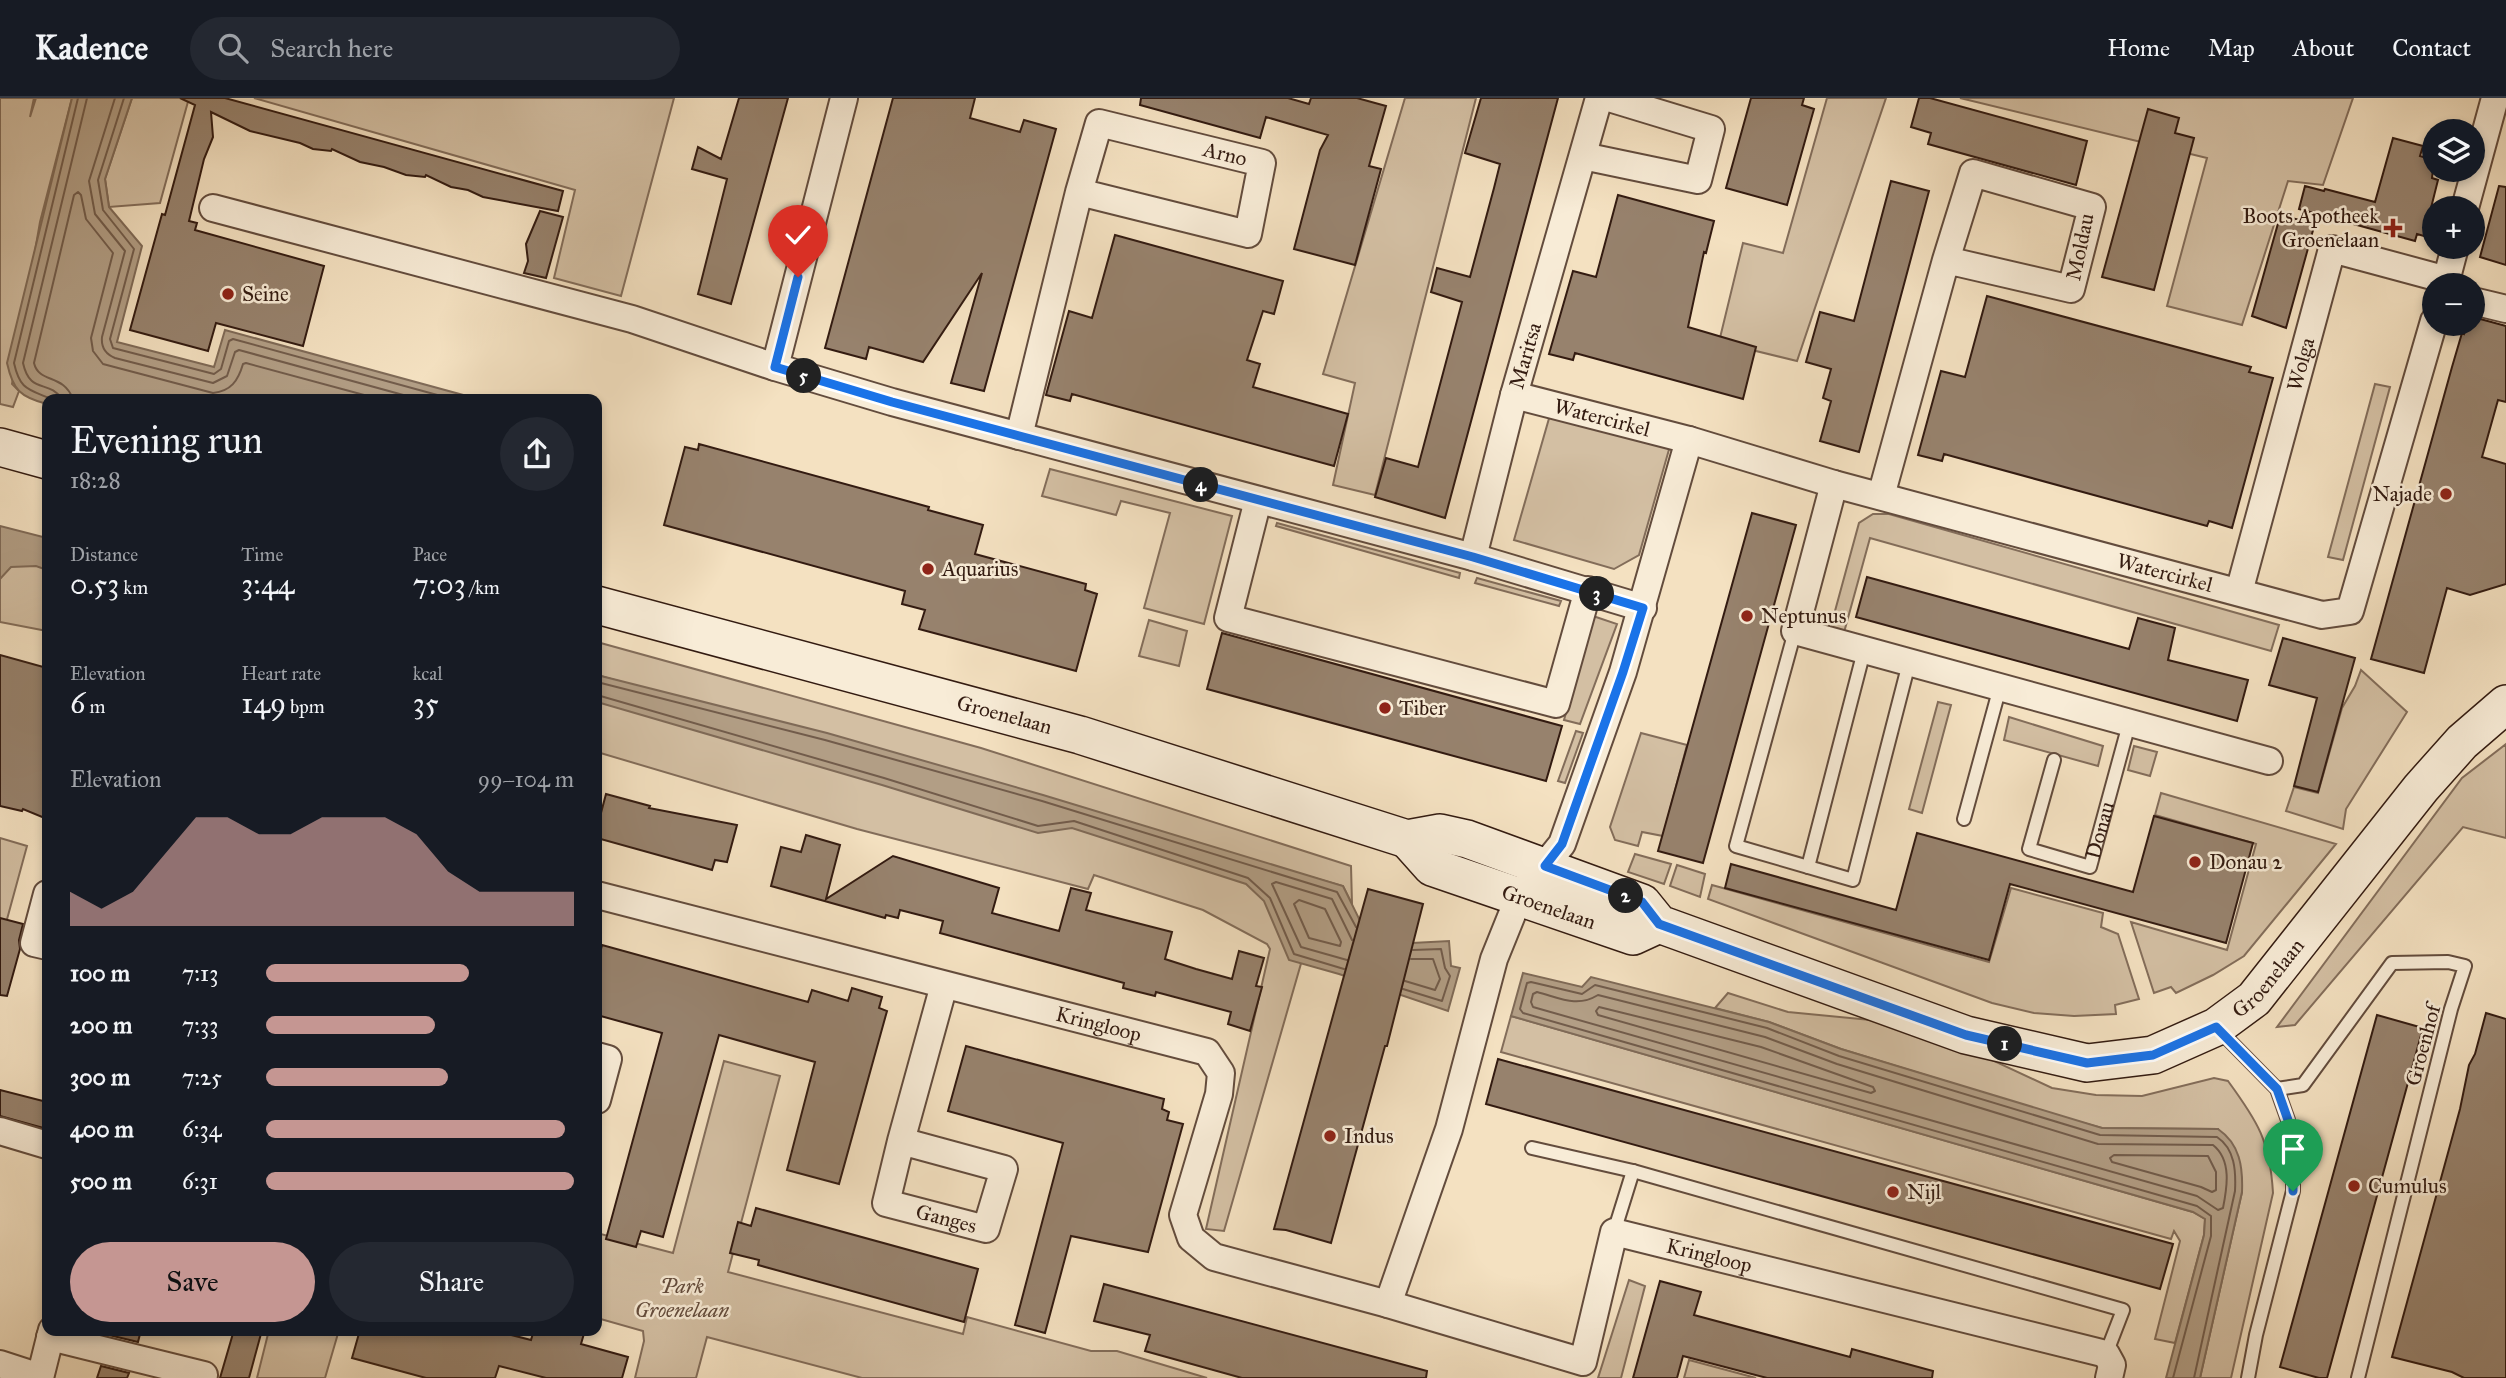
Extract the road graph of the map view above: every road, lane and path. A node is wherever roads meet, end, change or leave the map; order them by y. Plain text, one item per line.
1 (844, 98) edge
2 (1599, 98) edge
3 (1609, 98) edge
4 (2496, 114) edge
5 (1583, 156) junction
6 (1079, 192) junction
7 (2469, 196) edge
8 (214, 208) dead end
9 (1946, 260) junction
10 (2422, 276) edge
11 (2485, 303) edge
12 (2506, 309) edge
13 (2430, 336) edge
14 (775, 367) junction
15 (1514, 395) junction
16 (1019, 436) junction
17 (1689, 440) junction
18 (0, 447) edge
19 (42, 459) edge
20 (1835, 484) junction
21 (1881, 496) junction
22 (1258, 500) junction
23 (1473, 557) junction
24 (1588, 590) junction
25 (2239, 592) junction
26 (602, 606) edge
27 (1643, 608) junction
28 (1795, 631) junction
29 (1864, 651) junction
30 (1909, 663) junction
31 (2000, 687) junction
32 (2506, 704) edge
33 (2129, 724) junction
34 (2054, 760) dead end
35 (2269, 761) dead end
36 (1964, 819) dead end
37 (1407, 839) junction
38 (1545, 866) junction
39 (1808, 867) junction
40 (602, 896) edge
41 (1519, 897) junction
42 (42, 913) edge
43 (1659, 924) junction
44 (42, 945) edge
45 (944, 985) junction
46 (2216, 1027) junction
47 (602, 1057) edge
48 (602, 1081) edge
49 (2277, 1089) junction
50 (0, 1131) edge
51 (901, 1141) junction
52 (42, 1143) edge
53 (1532, 1148) dead end
54 (1633, 1171) junction
55 (1614, 1232) junction
56 (1388, 1304) junction
57 (50, 1336) edge
58 (62, 1336) edge
59 (0, 1364) edge
60 (2108, 1366) edge
61 (204, 1375) dead end
62 (40, 1377) edge
63 (2248, 1378) edge
64 (2358, 1378) edge

1 - 14 street
2 - 5 street, Maritsa
3 - 5 street
4 - 7 street
5 - 15 street, Maritsa
6 - 6 street, Arno
6 - 16 street, Arno
8 - 14 street
9 - 9 street, Moldau
9 - 21 street, Moldau
10 - 25 street, Wolga
11 - 12 street
13 - 25 street, Watercirkel
14 - 16 street
15 - 17 street, Watercirkel
15 - 23 street, Maritsa
16 - 22 street
17 - 20 street, Watercirkel
17 - 27 street
18 - 19 street
20 - 21 street, Watercirkel
20 - 28 street
21 - 25 street, Watercirkel
22 - 23 street
22 - 24 street
23 - 24 street
24 - 27 street
26 - 37 street, Groenelaan
27 - 38 street
28 - 29 street
28 - 39 lane
29 - 30 street
29 - 39 lane
30 - 31 street
30 - 39 lane
31 - 33 street
31 - 36 lane
32 - 46 street, Groenelaan
33 - 34 lane, Donau
33 - 35 street
37 - 38 street, Groenelaan
37 - 41 street, Groenelaan
38 - 41 street
38 - 43 street, Groenelaan
40 - 45 street, Kringloop
41 - 43 street, Groenelaan
41 - 56 street
42 - 44 street
43 - 46 street, Groenelaan
45 - 51 street, Ganges
45 - 56 street, Kringloop
46 - 49 lane
47 - 48 street
49 - 63 lane
49 - 64 lane, Groenhof
50 - 52 street
51 - 51 street, Ganges
53 - 54 lane
54 - 55 lane
54 - 60 lane
55 - 56 street, Kringloop
55 - 60 street, Kringloop
57 - 62 street
58 - 61 street
59 - 62 street

